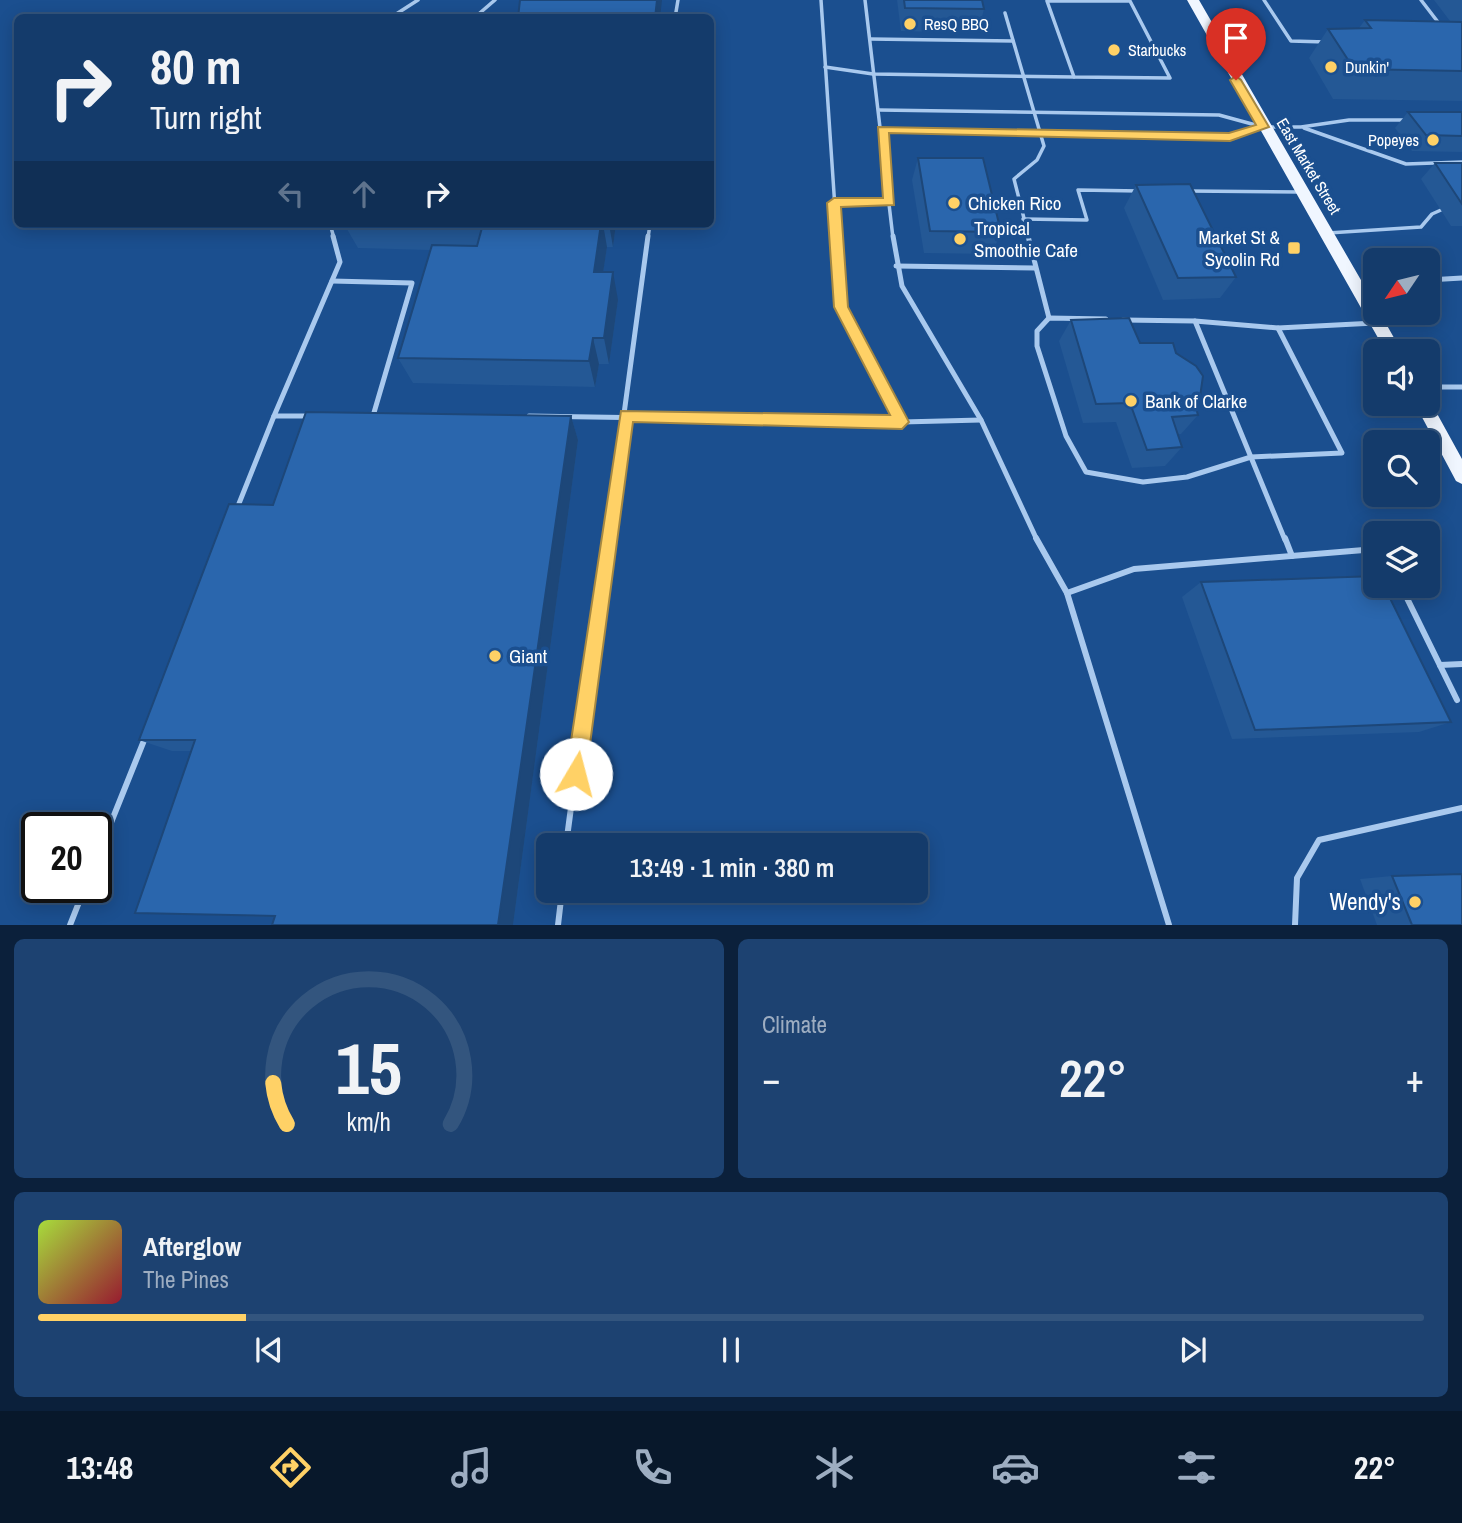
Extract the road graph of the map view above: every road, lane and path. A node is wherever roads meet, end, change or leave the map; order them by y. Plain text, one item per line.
1 (418, 0) edge
2 (495, 0) edge
3 (821, 0) edge
4 (865, 0) edge
5 (1047, 0) edge
6 (1192, 0) edge
7 (1264, 0) edge
8 (1421, 0) edge
9 (1005, 13) dead end
10 (396, 14) edge
11 (479, 14) edge
12 (1446, 32) edge
13 (870, 39) junction
14 (1013, 41) junction
15 (1332, 42) edge
16 (825, 67) junction
17 (873, 74) junction
18 (1023, 76) junction
19 (1074, 77) junction
20 (879, 110) junction
21 (1034, 113) junction
22 (1412, 120) edge
23 (1263, 127) junction
24 (1301, 127) junction
25 (882, 130) junction
26 (1040, 132) junction
27 (1462, 162) edge
28 (1144, 191) edge
29 (1184, 191) edge
30 (1300, 192) junction
31 (890, 202) junction
32 (834, 203) junction
33 (1441, 211) dead end
34 (1023, 219) junction
35 (331, 228) edge
36 (649, 228) edge
37 (1326, 233) junction
38 (896, 266) junction
39 (1035, 268) junction
40 (1462, 278) edge
41 (1440, 279) edge
42 (332, 281) junction
43 (1355, 284) junction
44 (1363, 284) edge
45 (1363, 298) edge
46 (1049, 318) junction
47 (1195, 321) junction
48 (1363, 324) edge
49 (1278, 328) junction
50 (1440, 387) edge
51 (1462, 387) edge
52 (626, 415) junction
53 (274, 416) junction
54 (311, 416) edge
55 (361, 416) edge
56 (373, 416) junction
57 (387, 416) edge
58 (520, 416) edge
59 (1430, 416) edge
60 (981, 420) junction
61 (902, 422) junction
62 (1251, 457) junction
63 (1462, 476) edge
64 (233, 518) edge
65 (1363, 550) edge
66 (1292, 555) junction
67 (1067, 593) junction
68 (1407, 598) edge
69 (1462, 664) edge
70 (1440, 666) junction
71 (1457, 700) dead end
72 (147, 733) edge
73 (1462, 808) edge
74 (112, 820) edge
75 (568, 833) edge
76 (79, 903) edge
77 (561, 903) edge
78 (70, 925) edge
79 (558, 925) edge
80 (1169, 925) edge
81 (1295, 925) edge

1 - 10 lane
2 - 11 lane
3 - 16 lane
4 - 13 lane
5 - 19 lane
5 - 19 lane
6 - 23 main road, East Market Street
7 - 15 lane
8 - 12 lane
9 - 14 lane
13 - 14 lane
13 - 17 lane
14 - 18 lane
16 - 17 lane
16 - 32 lane
17 - 18 lane
17 - 20 lane
18 - 19 lane
18 - 21 lane
20 - 21 lane
20 - 25 lane
21 - 23 lane
21 - 26 lane
22 - 24 lane
23 - 24 lane
23 - 26 lane
23 - 30 main road, East Market Street
24 - 27 lane
25 - 26 lane
25 - 31 lane
26 - 34 lane
28 - 34 lane
29 - 30 lane
30 - 37 main road, East Market Street
31 - 32 lane
31 - 38 lane
32 - 61 lane
33 - 37 lane
34 - 39 lane
35 - 42 lane
36 - 52 lane
37 - 43 main road, East Market Street
38 - 39 lane
38 - 60 lane
39 - 46 lane
40 - 41 lane
42 - 53 lane
42 - 56 lane
43 - 44 lane
43 - 45 main road, East Market Street
46 - 47 lane
46 - 62 lane
47 - 49 lane
47 - 62 lane
48 - 49 lane
49 - 62 lane
50 - 51 lane
52 - 58 lane
52 - 61 lane
52 - 75 lane
53 - 54 lane
53 - 64 lane
55 - 56 lane
56 - 57 lane
59 - 63 main road
60 - 61 lane
60 - 67 lane
62 - 66 lane
65 - 66 lane
66 - 67 lane
67 - 80 lane
68 - 70 lane
69 - 70 lane
70 - 71 lane
72 - 74 lane
73 - 81 lane
76 - 78 lane
77 - 79 lane

